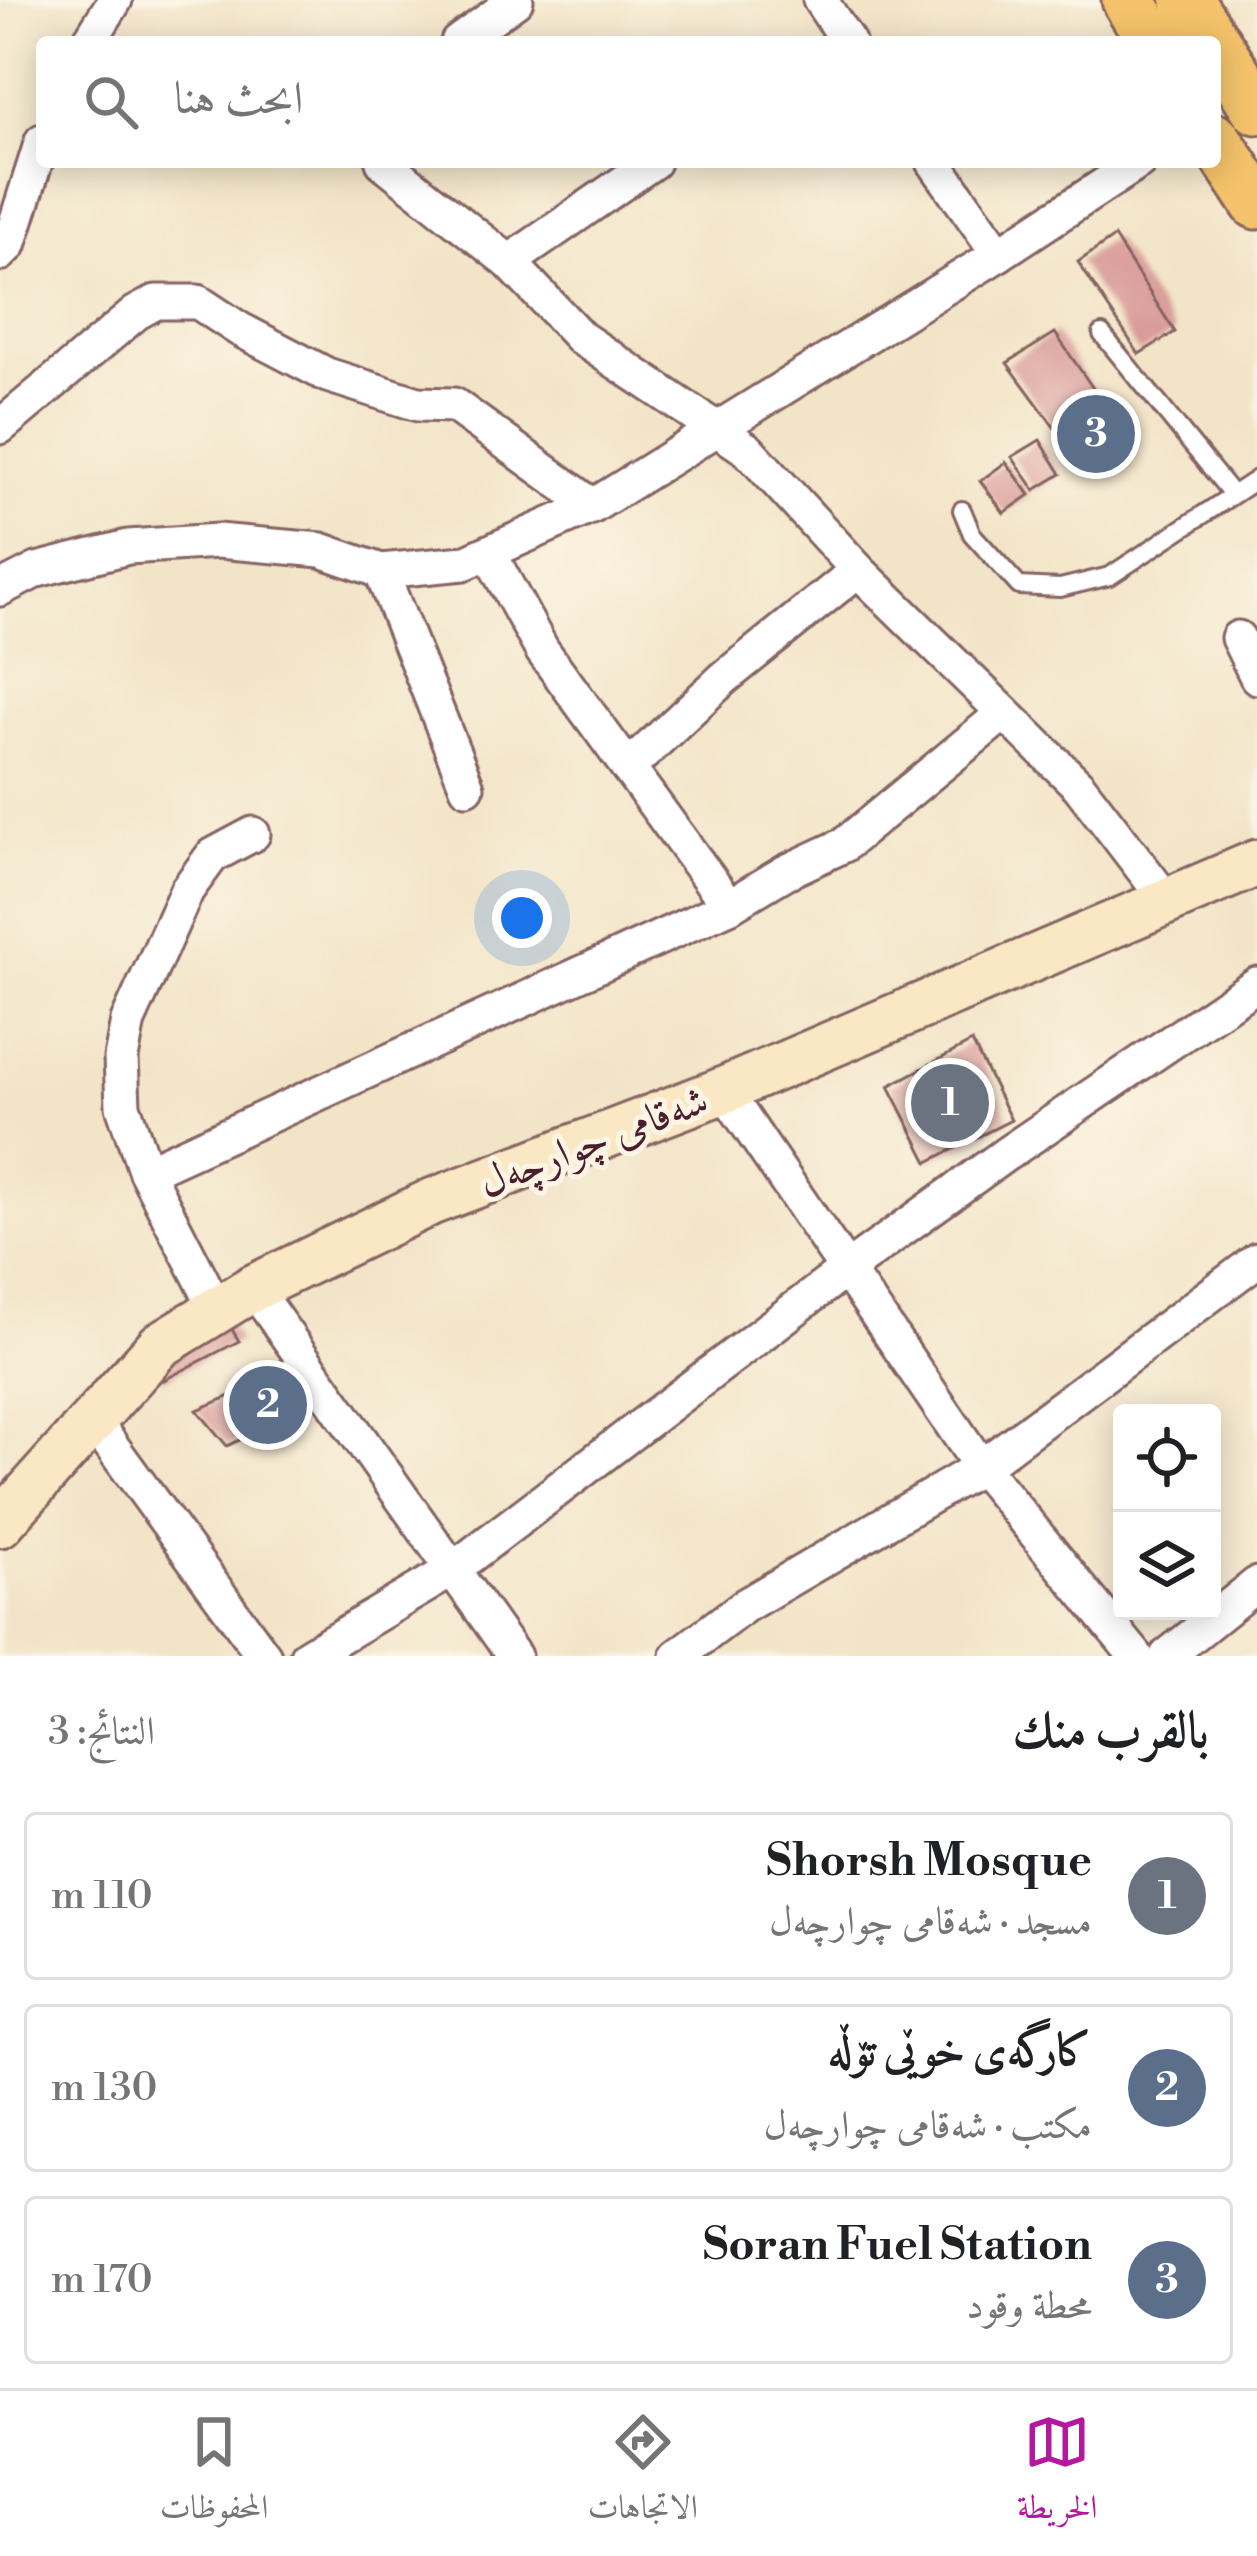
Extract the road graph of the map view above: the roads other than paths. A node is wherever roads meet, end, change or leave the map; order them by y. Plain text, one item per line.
1 (116, 0) edge
2 (516, 0) edge
3 (820, 0) edge
4 (1128, 0) edge
5 (1187, 0) edge
6 (93, 36) edge
7 (466, 36) edge
8 (837, 36) edge
9 (1150, 36) edge
10 (1211, 36) edge
11 (1221, 51) edge
12 (1257, 108) edge
13 (1221, 148) edge
14 (36, 156) edge
15 (391, 168) edge
16 (644, 168) edge
17 (938, 168) edge
18 (1130, 168) edge
19 (1257, 202) edge
20 (3, 246) edge
21 (999, 254) junction
22 (509, 262) junction
23 (1102, 334) dead end
24 (0, 427) edge
25 (713, 429) junction
26 (1257, 479) edge
27 (1232, 494) junction
28 (593, 506) junction
29 (962, 510) dead end
30 (489, 553) junction
31 (858, 570) junction
32 (381, 571) junction
33 (0, 589) edge
34 (1238, 638) dead end
35 (1257, 677) edge
36 (1004, 713) junction
37 (628, 768) junction
38 (467, 787) dead end
39 (254, 834) dead end
40 (1254, 871) edge
41 (1168, 902) junction
42 (729, 907) junction
43 (1257, 984) edge
44 (724, 1090) junction
45 (146, 1172) junction
46 (1257, 1260) edge
47 (847, 1269) junction
48 (234, 1298) junction
49 (92, 1419) junction
50 (981, 1467) junction
51 (0, 1524) edge
52 (452, 1570) junction
53 (1257, 1584) edge
54 (264, 1656) edge
55 (307, 1656) edge
56 (514, 1656) edge
57 (678, 1656) edge
58 (1136, 1656) edge
59 (1166, 1656) edge

1 - 6 street
2 - 7 street
3 - 8 street
4 - 9 main road
5 - 10 main road
11 - 12 main road
13 - 19 main road
14 - 20 street
15 - 22 street
16 - 22 street
17 - 21 street
18 - 21 street
21 - 25 street
22 - 25 street
23 - 27 lane
24 - 28 street
25 - 28 street
25 - 31 street
26 - 27 lane
27 - 29 lane
28 - 30 street
30 - 32 street
30 - 37 street
31 - 36 street
31 - 37 street
32 - 33 street
32 - 38 street
34 - 35 street
36 - 41 street
36 - 42 street
37 - 42 street
39 - 45 street
40 - 41 main road, شەقامی چوارچەل
41 - 44 main road, شەقامی چوارچەل
42 - 45 street
43 - 47 street
44 - 47 street
44 - 48 main road, شەقامی چوارچەل
45 - 48 street
46 - 50 street
47 - 50 street
47 - 52 street
48 - 49 main road, شەقامی چوارچەل
48 - 52 street
49 - 51 main road, شەقامی چوارچەل
49 - 54 street
50 - 57 street
50 - 58 street
52 - 55 street
52 - 56 street
53 - 59 street

